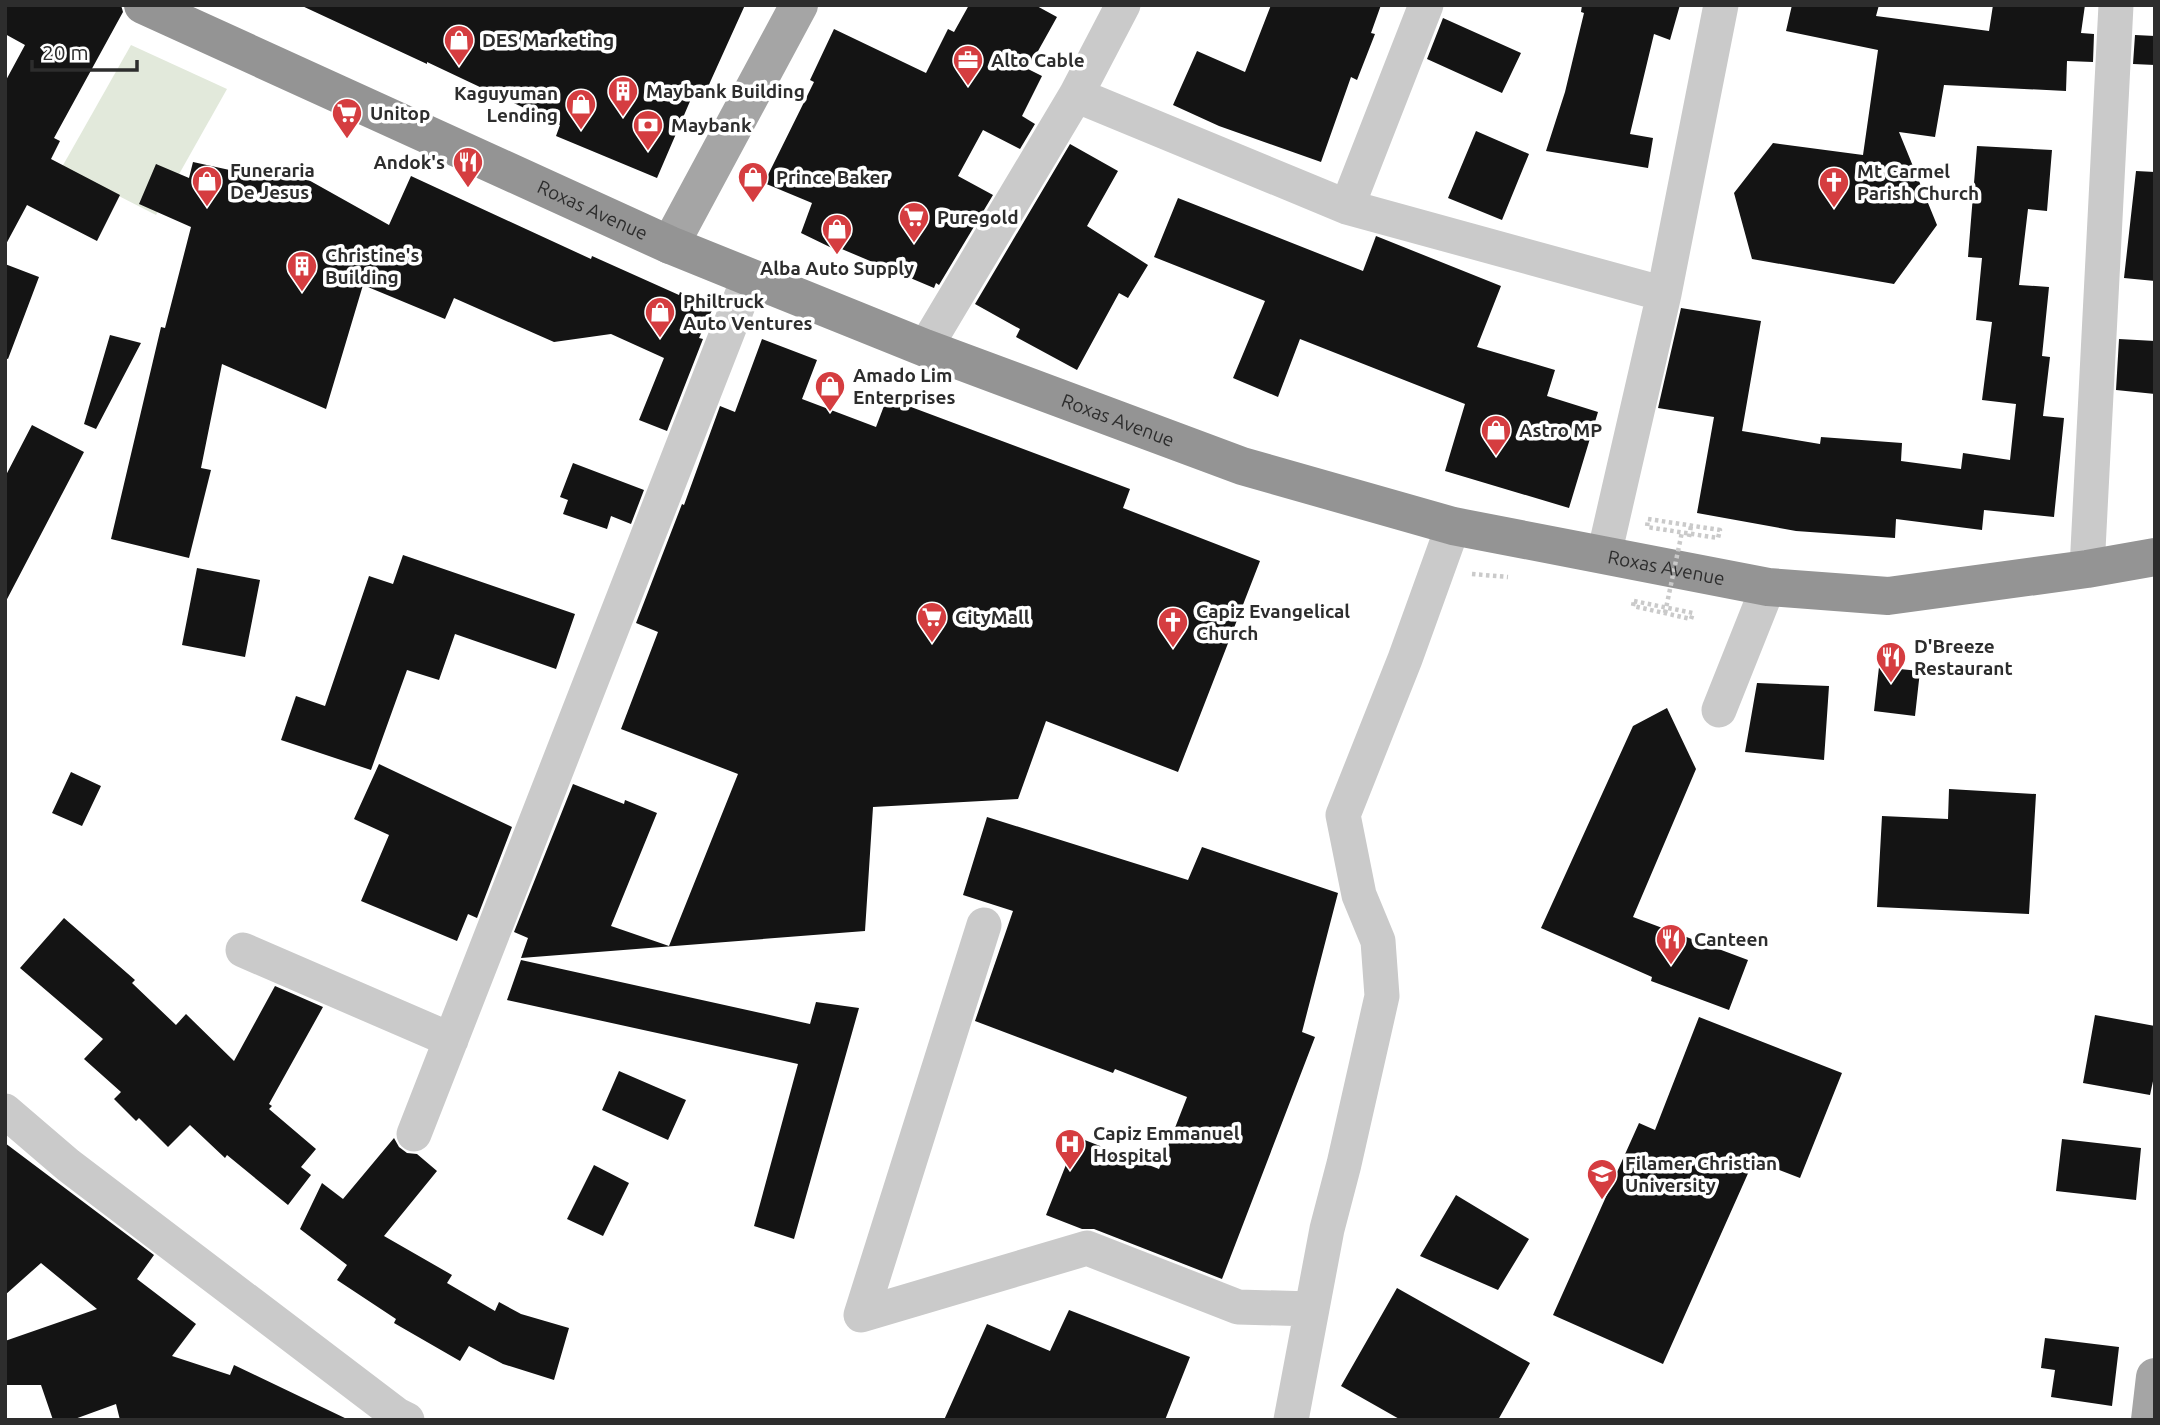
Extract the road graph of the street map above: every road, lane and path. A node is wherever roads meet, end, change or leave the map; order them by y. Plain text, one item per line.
1 (143, 5) edge
2 (799, 5) edge
3 (1123, 5) edge
4 (1426, 5) edge
5 (1721, 5) edge
6 (2116, 5) edge
7 (1076, 95) junction
8 (1348, 207) junction
9 (670, 245) junction
10 (749, 277) junction
11 (1664, 294) junction
12 (926, 348) junction
13 (1453, 526) junction
14 (1691, 526) junction
15 (1682, 532) junction
16 (1726, 545) dead end
17 (1604, 555) junction
18 (2155, 558) edge
19 (2087, 569) junction
20 (1769, 587) junction
21 (1665, 613) junction
22 (1719, 710) dead end
23 (984, 925) dead end
24 (243, 950) dead end
25 (451, 1040) junction
26 (5, 1111) edge
27 (414, 1134) dead end
28 (1312, 1309) junction
29 (2155, 1377) edge
30 (400, 1418) edge
31 (1291, 1420) edge
32 (2150, 1420) edge

1 - 9 highway, Roxas Avenue
2 - 9 main road
3 - 7 street
4 - 8 street
5 - 11 street
6 - 19 street
7 - 8 street
7 - 12 street
8 - 11 street
9 - 10 highway, Roxas Avenue
10 - 12 highway, Roxas Avenue
10 - 25 street
11 - 17 street
12 - 13 highway, Roxas Avenue
13 - 17 highway, Roxas Avenue
13 - 28 street
14 - 15 path
14 - 15 path
14 - 16 path
15 - 21 path, bridge
17 - 20 highway, Roxas Avenue
18 - 19 highway, Roxas Avenue
19 - 20 highway, Roxas Avenue
20 - 22 street
21 - 21 path
23 - 28 street
24 - 25 street
25 - 27 street
26 - 30 street
28 - 31 street
29 - 32 main road

